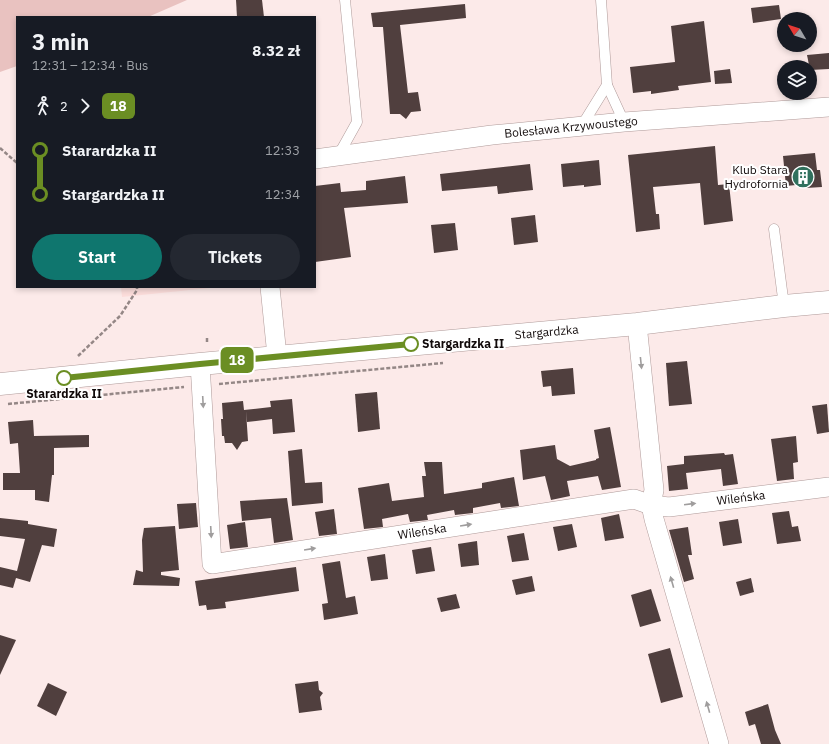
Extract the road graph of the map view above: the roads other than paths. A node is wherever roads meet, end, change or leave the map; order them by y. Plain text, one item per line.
1 (345, 0) edge
2 (601, 0) edge
3 (607, 85) junction
4 (829, 107) edge
5 (624, 122) junction
6 (581, 127) junction
7 (338, 156) junction
8 (316, 159) edge
9 (774, 229) dead end
10 (270, 288) edge
11 (829, 302) edge
12 (784, 306) junction
13 (637, 324) junction
14 (277, 356) junction
15 (200, 364) junction
16 (0, 384) edge
17 (829, 487) edge
18 (651, 505) junction
19 (719, 744) edge

1 - 7 lane
2 - 3 lane
3 - 5 lane
3 - 6 lane
4 - 5 street, Bolesława Krzywoustego
5 - 6 street, Bolesława Krzywoustego
6 - 7 street, Bolesława Krzywoustego
7 - 8 street, Bolesława Krzywoustego
9 - 12 lane
10 - 14 street
11 - 12 street, Stargardzka
12 - 13 street, Stargardzka
13 - 14 street, Stargardzka
13 -> 18 street
14 - 15 street, Stargardzka
15 - 16 street, Stargardzka
15 -> 18 street, Wileńska
18 -> 17 street, Wileńska
19 -> 18 street

